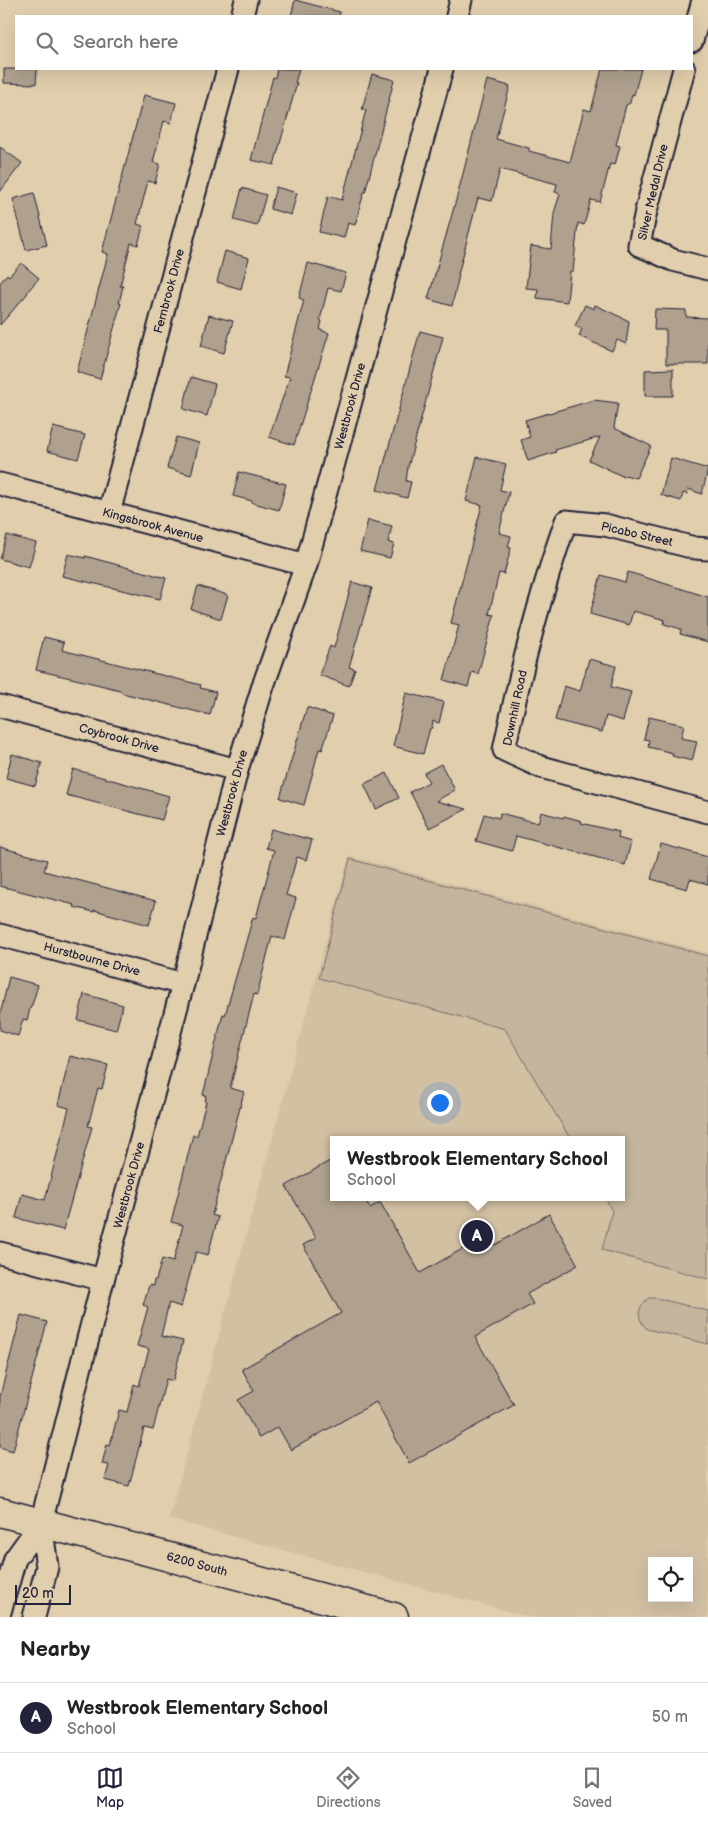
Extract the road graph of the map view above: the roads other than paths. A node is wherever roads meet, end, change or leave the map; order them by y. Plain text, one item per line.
1 (246, 0) edge
2 (461, 0) edge
3 (703, 0) edge
4 (242, 15) edge
5 (456, 15) edge
6 (693, 37) edge
7 (228, 70) edge
8 (442, 70) edge
9 (684, 70) edge
10 (708, 269) edge
11 (0, 484) edge
12 (109, 513) junction
13 (566, 521) joint
14 (708, 549) edge
15 (306, 565) junction
16 (0, 706) edge
17 (237, 770) junction
18 (708, 812) edge
19 (0, 934) edge
20 (183, 984) junction
21 (0, 1253) edge
22 (103, 1280) junction
23 (0, 1512) edge
24 (41, 1523) junction
25 (0, 1612) edge
26 (34, 1617) edge
27 (394, 1617) edge

1 - 4 street
2 - 5 street
3 - 6 street
7 - 12 street, Fernbrook Drive
8 - 15 street, Westbrook Drive
9 - 10 street, Silver Medal Drive
11 - 12 street, Kingsbrook Avenue
12 - 15 street, Kingsbrook Avenue
13 - 14 street, Picabo Street
13 - 18 street, Downhill Road
15 - 17 street, Westbrook Drive
16 - 17 street, Coybrook Drive
17 - 20 street, Westbrook Drive
19 - 20 street, Hurstbourne Drive
20 - 22 street, Westbrook Drive
21 - 22 street
22 - 24 street, Westbrook Drive
23 - 24 main road, 6200 South
24 - 25 street
24 - 26 street
24 - 27 main road, 6200 South

